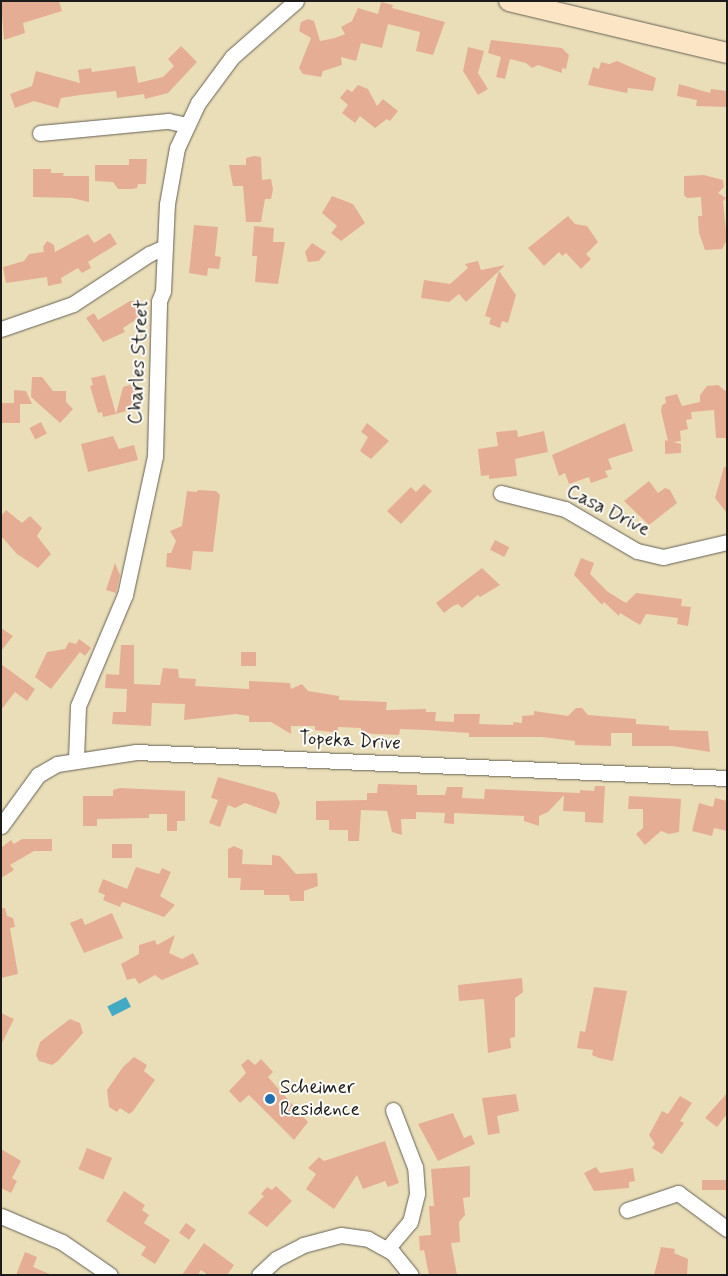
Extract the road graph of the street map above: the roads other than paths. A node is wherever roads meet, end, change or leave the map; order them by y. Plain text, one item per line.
1 (296, 1) edge
2 (509, 1) edge
3 (727, 53) edge
4 (187, 125) junction
5 (40, 133) dead end
6 (165, 247) junction
7 (1, 329) edge
8 (500, 493) dead end
9 (727, 542) edge
10 (76, 759) junction
11 (727, 778) edge
12 (1, 826) edge
13 (393, 1110) dead end
14 (626, 1210) dead end
15 (1, 1216) edge
16 (727, 1229) edge
17 (387, 1250) junction
18 (110, 1275) edge
19 (259, 1275) edge
20 (411, 1275) edge

1 - 4 street, Charles Street
2 - 3 main road
4 - 5 street
4 - 6 street, Charles Street
6 - 7 street
6 - 10 street, Charles Street
8 - 9 street, Casa Drive
10 - 11 street, Topeka Drive
10 - 12 street, Topeka Drive
13 - 17 street
14 - 16 street
15 - 18 street
17 - 19 street
17 - 20 street

